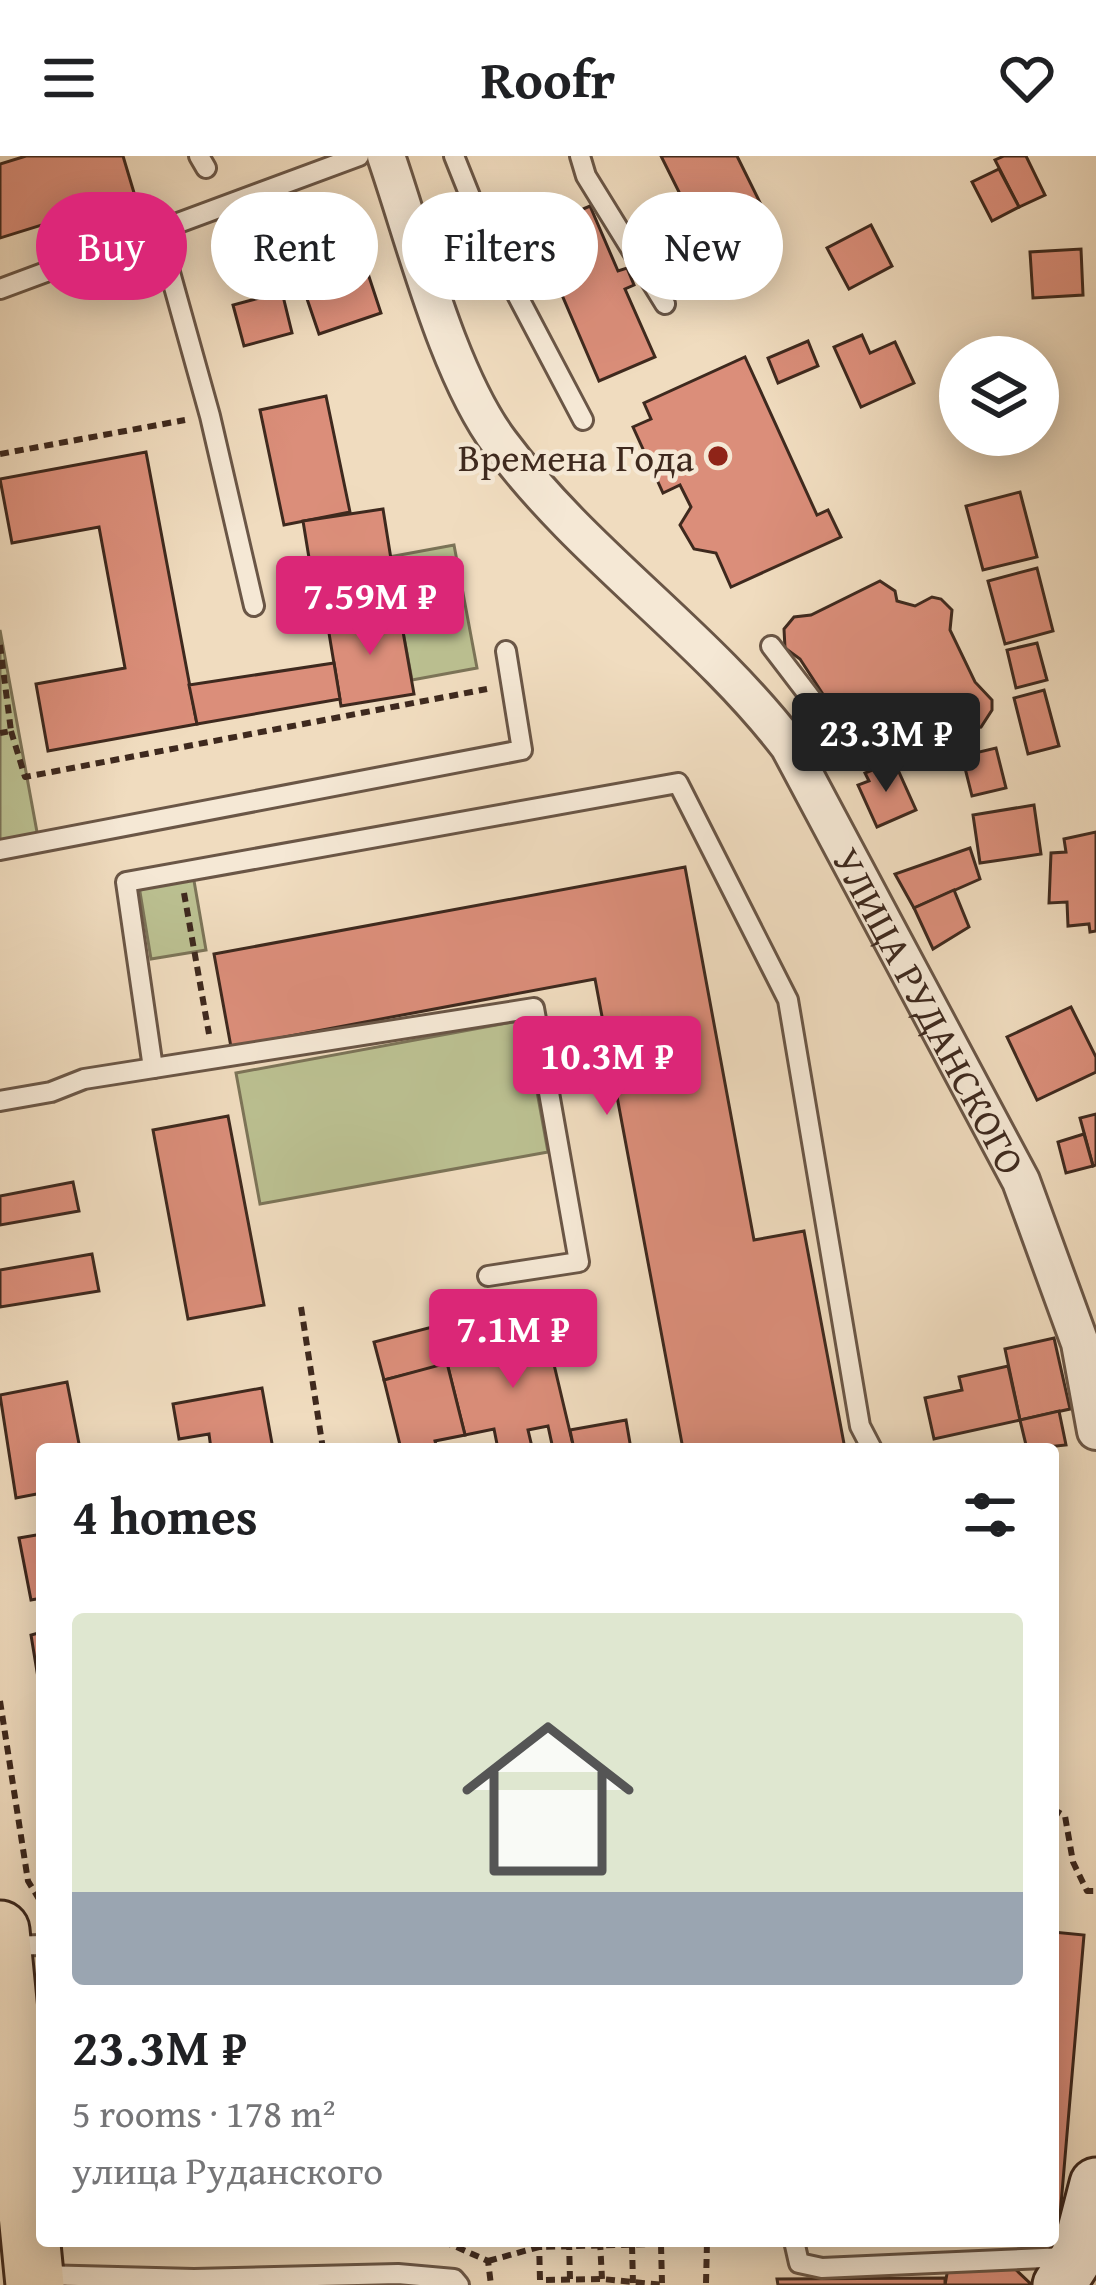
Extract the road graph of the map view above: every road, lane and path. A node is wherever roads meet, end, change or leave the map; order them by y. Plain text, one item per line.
1 (359, 156) edge
2 (386, 156) edge
3 (454, 156) edge
4 (580, 156) edge
5 (187, 221) edge
6 (36, 276) edge
7 (0, 289) edge
8 (178, 300) edge
9 (665, 304) dead end
10 (210, 416) junction
11 (583, 420) dead end
12 (0, 454) edge
13 (254, 607) dead end
14 (0, 645) edge
15 (771, 646) dead end
16 (506, 651) dead end
17 (511, 684) junction
18 (11, 731) junction
19 (0, 733) edge
20 (789, 746) junction
21 (0, 850) edge
22 (180, 872) junction
23 (209, 1035) dead end
24 (153, 1068) junction
25 (0, 1100) edge
26 (488, 1276) dead end
27 (301, 1307) dead end
28 (1096, 1431) edge
29 (322, 1443) edge
30 (869, 1443) edge
31 (0, 1701) edge
32 (1059, 1812) edge
33 (1096, 1891) edge
34 (36, 1894) edge
35 (15, 1940) edge
36 (1096, 2183) edge
37 (470, 2247) edge
38 (530, 2247) edge
39 (539, 2247) edge
40 (569, 2247) edge
41 (600, 2247) edge
42 (632, 2247) edge
43 (661, 2247) edge
44 (707, 2247) edge
45 (795, 2247) edge
46 (469, 2253) dead end
47 (488, 2261) dead end
48 (1068, 2271) edge
49 (570, 2279) junction
50 (602, 2279) junction
51 (35, 2280) edge
52 (706, 2283) edge
53 (633, 2284) edge
54 (663, 2284) edge
55 (460, 2285) edge

1 - 5 lane
2 - 20 street, УЛИЦА РУДАНСКОГО
3 - 11 lane
4 - 9 lane
6 - 7 lane
8 - 10 lane
10 - 12 path
10 - 13 lane
14 - 18 path
15 - 20 lane
16 - 17 lane
17 - 18 path
17 - 21 lane
18 - 19 path
20 - 28 street, УЛИЦА РУДАНСКОГО
22 - 23 path
22 - 24 lane
22 - 30 lane
24 - 25 lane
24 - 26 lane
27 - 29 path
31 - 34 path
32 - 33 path
35 - 51 main road
36 - 48 main road
37 - 46 path
38 - 47 path
39 - 49 path
40 - 49 path
41 - 50 path
42 - 53 path
43 - 54 path
44 - 52 path
45 - 48 lane
49 - 50 path
50 - 53 path
51 - 55 lane
53 - 54 path

